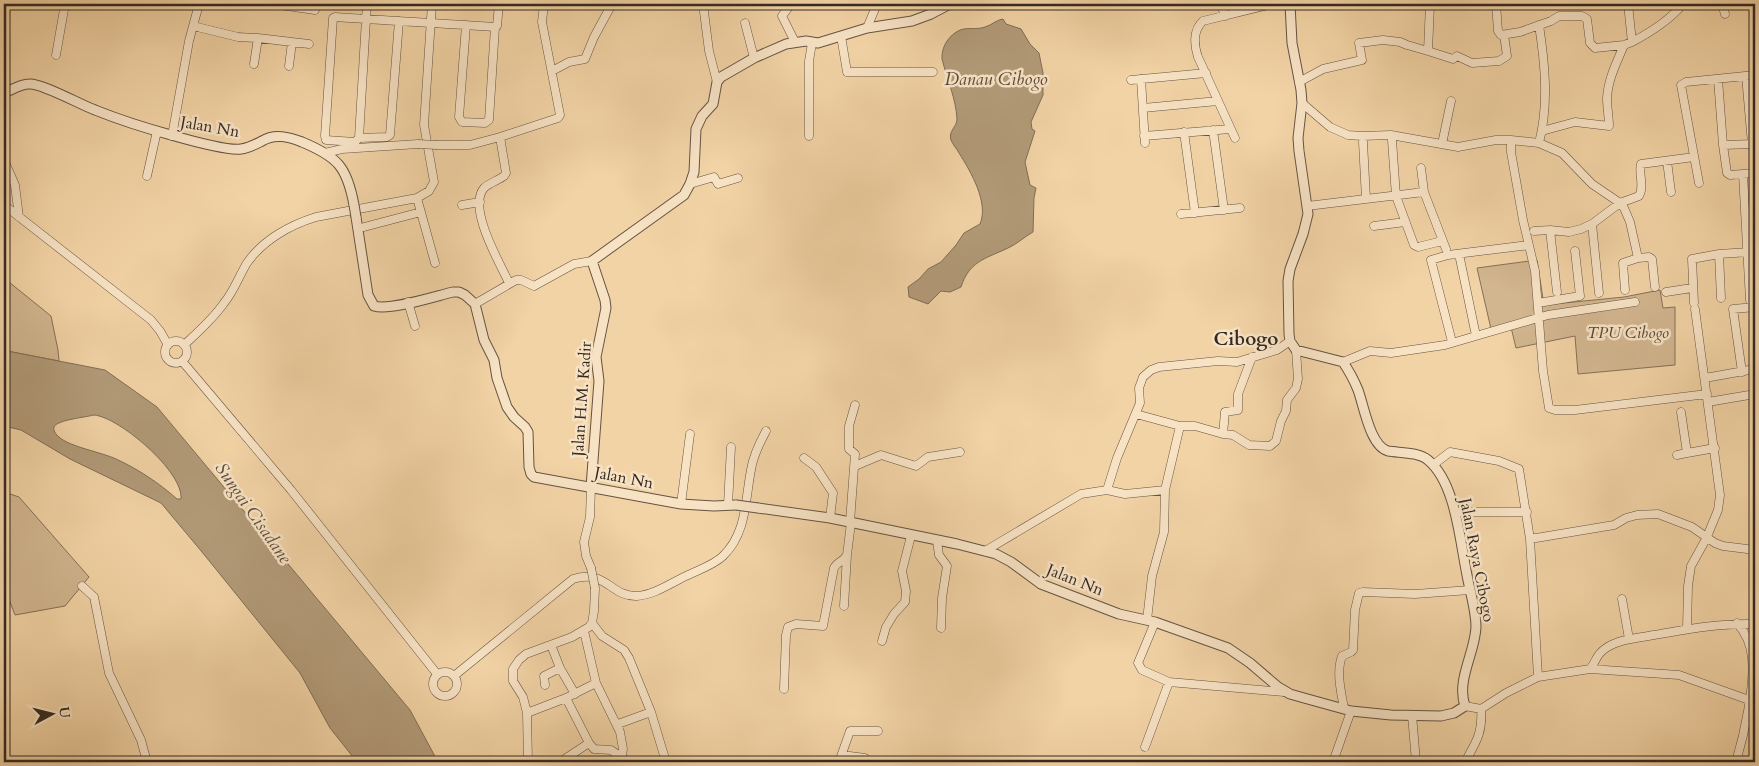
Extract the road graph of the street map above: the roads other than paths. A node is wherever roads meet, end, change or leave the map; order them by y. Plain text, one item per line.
1 (65, 4) edge
2 (199, 4) edge
3 (273, 4) edge
4 (367, 4) edge
5 (432, 4) edge
6 (499, 4) edge
7 (544, 4) edge
8 (612, 4) edge
9 (703, 4) edge
10 (791, 4) edge
11 (876, 4) edge
12 (950, 4) edge
13 (1221, 4) edge
14 (1272, 4) edge
15 (1290, 4) edge
16 (1430, 4) edge
17 (1496, 4) edge
18 (1628, 4) edge
19 (1682, 4) edge
20 (1722, 4) edge
21 (1253, 6) edge
22 (315, 10) dead end
23 (1725, 14) dead end
24 (1225, 16) junction
25 (366, 19) junction
26 (399, 21) junction
27 (745, 22) dead end
28 (431, 23) junction
29 (466, 25) junction
30 (1539, 25) junction
31 (193, 26) junction
32 (495, 27) junction
33 (867, 28) junction
34 (1504, 35) junction
35 (841, 36) junction
36 (258, 38) junction
37 (292, 42) junction
38 (795, 42) junction
39 (812, 43) junction
40 (309, 44) dead end
41 (1628, 44) junction
42 (1428, 51) junction
43 (56, 55) dead end
44 (754, 58) junction
45 (254, 64) dead end
46 (289, 66) dead end
47 (552, 71) junction
48 (933, 72) dead end
49 (1206, 73) junction
50 (1755, 75) edge
51 (1746, 76) junction
52 (1141, 79) junction
53 (1718, 79) junction
54 (1131, 80) dead end
55 (717, 82) junction
56 (1300, 82) junction
57 (4, 92) edge
58 (1451, 100) dead end
59 (1218, 101) junction
60 (1302, 103) junction
61 (1142, 108) junction
62 (1230, 129) junction
63 (1213, 130) junction
64 (157, 131) junction
65 (1542, 131) junction
66 (1184, 132) junction
67 (172, 136) junction
68 (809, 136) dead end
69 (500, 137) junction
70 (359, 138) junction
71 (1235, 138) dead end
72 (1392, 140) dead end
73 (1512, 140) junction
74 (1363, 142) dead end
75 (1539, 143) junction
76 (1442, 144) junction
77 (1754, 144) edge
78 (1723, 146) junction
79 (325, 154) junction
80 (1694, 157) junction
81 (4, 160) edge
82 (1667, 161) junction
83 (1421, 168) dead end
84 (1755, 173) edge
85 (1744, 174) junction
86 (147, 176) dead end
87 (738, 178) dead end
88 (1699, 183) dead end
89 (690, 184) junction
90 (1424, 192) junction
91 (1671, 192) dead end
92 (1396, 196) junction
93 (417, 198) junction
94 (1366, 199) junction
95 (480, 202) junction
96 (1755, 202) edge
97 (1620, 203) junction
98 (1745, 203) junction
99 (4, 205) edge
100 (462, 205) dead end
101 (1307, 206) junction
102 (1240, 208) dead end
103 (1224, 210) junction
104 (421, 212) junction
105 (1195, 213) junction
106 (1181, 214) dead end
107 (19, 217) junction
108 (1405, 222) junction
109 (1592, 224) junction
110 (1374, 226) dead end
111 (364, 227) dead end
112 (1550, 230) junction
113 (1534, 231) dead end
114 (1751, 231) edge
115 (1442, 241) junction
116 (1529, 245) junction
117 (1446, 249) dead end
118 (1575, 251) dead end
119 (1749, 252) junction
120 (1459, 254) junction
121 (1719, 254) junction
122 (1638, 258) junction
123 (592, 261) junction
124 (1752, 261) edge
125 (434, 263) dead end
126 (509, 283) junction
127 (1655, 287) dead end
128 (1692, 288) junction
129 (1753, 288) edge
130 (1625, 290) dead end
131 (1557, 292) dead end
132 (1666, 292) dead end
133 (1599, 293) dead end
134 (1721, 298) dead end
135 (1750, 300) dead end
136 (408, 302) junction
137 (1635, 302) dead end
138 (1538, 303) junction
139 (476, 304) junction
140 (1755, 307) edge
141 (1539, 318) junction
142 (415, 326) dead end
143 (1475, 331) dead end
144 (1451, 338) dead end
145 (1290, 341) junction
146 (184, 344) junction
147 (168, 345) junction
148 (1296, 350) junction
149 (1252, 357) junction
150 (182, 362) junction
151 (1343, 362) junction
152 (1755, 369) edge
153 (1742, 372) junction
154 (1704, 378) junction
155 (1755, 394) edge
156 (1708, 398) junction
157 (855, 405) dead end
158 (1681, 412) dead end
159 (1136, 414) junction
160 (1180, 426) junction
161 (766, 431) dead end
162 (690, 434) dead end
163 (1223, 434) junction
164 (730, 447) dead end
165 (1715, 448) junction
166 (960, 452) dead end
167 (1687, 453) junction
168 (1677, 455) dead end
169 (804, 458) dead end
170 (1433, 465) junction
171 (855, 466) junction
172 (591, 487) junction
173 (1107, 490) junction
174 (1166, 490) junction
175 (681, 504) junction
176 (732, 505) junction
177 (1455, 512) junction
178 (1527, 512) junction
179 (830, 518) junction
180 (851, 523) junction
181 (911, 536) junction
182 (1530, 539) junction
183 (1706, 539) junction
184 (937, 541) junction
185 (1755, 550) edge
186 (986, 551) junction
187 (848, 555) junction
188 (82, 586) dead end
189 (1470, 590) junction
190 (1622, 599) dead end
191 (844, 606) dead end
192 (1151, 621) junction
193 (592, 623) junction
194 (1737, 623) junction
195 (1755, 624) edge
196 (941, 628) dead end
197 (1687, 629) junction
198 (584, 631) junction
199 (1629, 639) junction
200 (882, 641) dead end
201 (551, 645) junction
202 (560, 668) junction
203 (1590, 670) junction
204 (437, 674) junction
205 (454, 676) junction
206 (1538, 677) junction
207 (1169, 682) junction
208 (596, 683) junction
209 (545, 685) dead end
210 (784, 690) dead end
211 (1285, 692) junction
212 (575, 694) junction
213 (566, 698) junction
214 (1749, 700) junction
215 (1465, 706) junction
216 (1481, 709) junction
217 (1348, 710) junction
218 (651, 712) junction
219 (528, 713) junction
220 (1412, 715) junction
221 (618, 724) junction
222 (878, 731) dead end
223 (588, 742) junction
224 (1145, 747) dead end
225 (621, 759) edge
226 (840, 759) edge
227 (147, 762) edge
228 (528, 762) edge
229 (560, 762) edge
230 (666, 762) edge
231 (866, 762) edge
232 (1333, 762) edge
233 (1416, 762) edge
234 (1465, 762) edge
235 (1736, 762) edge

1 - 43 street
2 - 31 street
3 - 22 street
4 - 25 street
5 - 28 street
6 - 32 street
7 - 47 street
8 - 47 street
9 - 55 street
10 - 38 street
11 - 33 street
12 - 33 street
13 - 24 street
14 - 21 street
15 - 56 street
16 - 42 street
17 - 34 street
18 - 41 street
19 - 41 street
20 - 23 street
21 - 24 street
24 - 49 street
25 - 26 street
25 - 70 street
25 - 70 street
26 - 28 street
26 - 70 street
27 - 44 street
28 - 29 street
28 - 93 street
29 - 32 street
29 - 32 street
30 - 34 street
30 - 41 street
30 - 65 street
31 - 36 street
31 - 67 street
33 - 35 street
34 - 42 street
35 - 39 street
35 - 48 street
36 - 37 street
36 - 45 street
37 - 40 street
37 - 46 street
38 - 39 street
38 - 44 street
39 - 68 street
41 - 65 street
42 - 56 street
44 - 55 street
47 - 69 street
49 - 52 street
49 - 59 street
50 - 51 street
51 - 53 street
51 - 77 street
52 - 54 street
52 - 61 street
53 - 78 street
53 - 80 street
55 - 89 street
56 - 60 street
57 - 64 street, Jalan Nn
58 - 76 street
59 - 61 street
59 - 62 street
60 - 76 street
60 - 101 street
61 - 66 street
62 - 63 street
62 - 71 street
63 - 66 street
63 - 103 street
64 - 67 street, Jalan Nn
64 - 86 street
65 - 75 street
66 - 105 street
67 - 79 street, Jalan Nn
69 - 79 street, bridge
69 - 95 street
72 - 92 street
73 - 75 street
73 - 76 street
73 - 116 street
74 - 94 street
75 - 97 street
77 - 78 street
78 - 85 street
79 - 136 street, Jalan Nn, bridge
80 - 82 street
80 - 88 street
81 - 107 street
82 - 91 street
82 - 97 street
83 - 90 street
84 - 85 street
85 - 98 street
87 - 89 street
89 - 123 street
90 - 92 street
90 - 115 street
92 - 94 street
92 - 108 street
93 - 104 street
93 - 146 street
94 - 101 street
95 - 100 street
95 - 126 street
96 - 98 street
97 - 109 street
97 - 122 street
98 - 114 street
99 - 107 street
101 - 145 street
102 - 103 street
103 - 105 street
104 - 111 street
104 - 125 street
105 - 106 street
107 - 147 street
108 - 110 street
108 - 115 street
109 - 112 street
109 - 133 street
112 - 113 street
112 - 131 street
114 - 119 street
115 - 117 street
116 - 120 street
116 - 138 street
118 - 138 street
119 - 121 street
119 - 124 street
120 - 143 street
120 - 144 street
121 - 128 street
121 - 134 street
122 - 127 street
122 - 130 street
123 - 126 street
123 - 172 street, Jalan H.M. Kadir
124 - 129 street
126 - 139 street
128 - 132 street
128 - 154 street
129 - 135 street
136 - 139 street, Jalan Nn
136 - 142 street
137 - 141 street
138 - 141 street
139 - 172 street, Jalan Nn
140 - 153 street
141 - 151 street
141 - 156 street
145 - 148 street
145 - 149 street
146 - 147 street
146 - 150 street
147 - 150 street
148 - 151 street
148 - 163 street
149 - 159 street
149 - 163 street
150 - 204 street
151 - 170 street
152 - 153 street
153 - 154 street
154 - 156 street
155 - 156 street
156 - 165 street
157 - 171 street
158 - 167 street
159 - 160 street
159 - 173 street
160 - 163 street
160 - 174 street
161 - 205 street
162 - 175 street
164 - 176 street
165 - 167 street
165 - 183 street
166 - 171 street
167 - 168 street
169 - 179 street
170 - 177 street, Jalan Raya Cibogo
170 - 178 street
171 - 180 street
172 - 175 street, Jalan Nn
172 - 193 street, bridge
173 - 174 street
173 - 186 street
174 - 192 street
175 - 176 street, Jalan Nn
176 - 179 street, Jalan Nn, bridge
177 - 178 street
177 - 189 street, Jalan Raya Cibogo
178 - 182 street
179 - 180 street, Jalan Nn
180 - 181 street, Jalan Nn
180 - 187 street
181 - 184 street, Jalan Nn
181 - 200 street
182 - 183 street
182 - 206 street
183 - 185 street
183 - 197 street
184 - 186 street, Jalan Nn
184 - 196 street
186 - 192 street, Jalan Nn
187 - 191 street
187 - 210 street
188 - 227 street
189 - 215 street, Jalan Raya Cibogo
189 - 217 street
190 - 199 street
192 - 207 street
192 - 211 street, Jalan Nn
193 - 198 street
193 - 218 street
194 - 195 street
194 - 197 street
194 - 214 street
197 - 199 street
198 - 201 street
198 - 208 street
199 - 203 street
201 - 202 street
201 - 219 street
202 - 209 street
202 - 212 street
203 - 206 street
203 - 214 street
204 - 205 street
204 - 205 street
206 - 216 street
207 - 211 street
207 - 224 street
208 - 212 street
208 - 221 street
211 - 217 street, Jalan Nn
212 - 213 street
213 - 219 street
213 - 223 street
214 - 235 street
215 - 216 street
215 - 220 street, Jalan Nn
216 - 234 street
217 - 220 street, Jalan Nn
217 - 232 street
218 - 221 street
218 - 230 street
219 - 228 street
220 - 233 street
221 - 225 street
222 - 226 street
223 - 225 street
223 - 229 street
226 - 231 street

